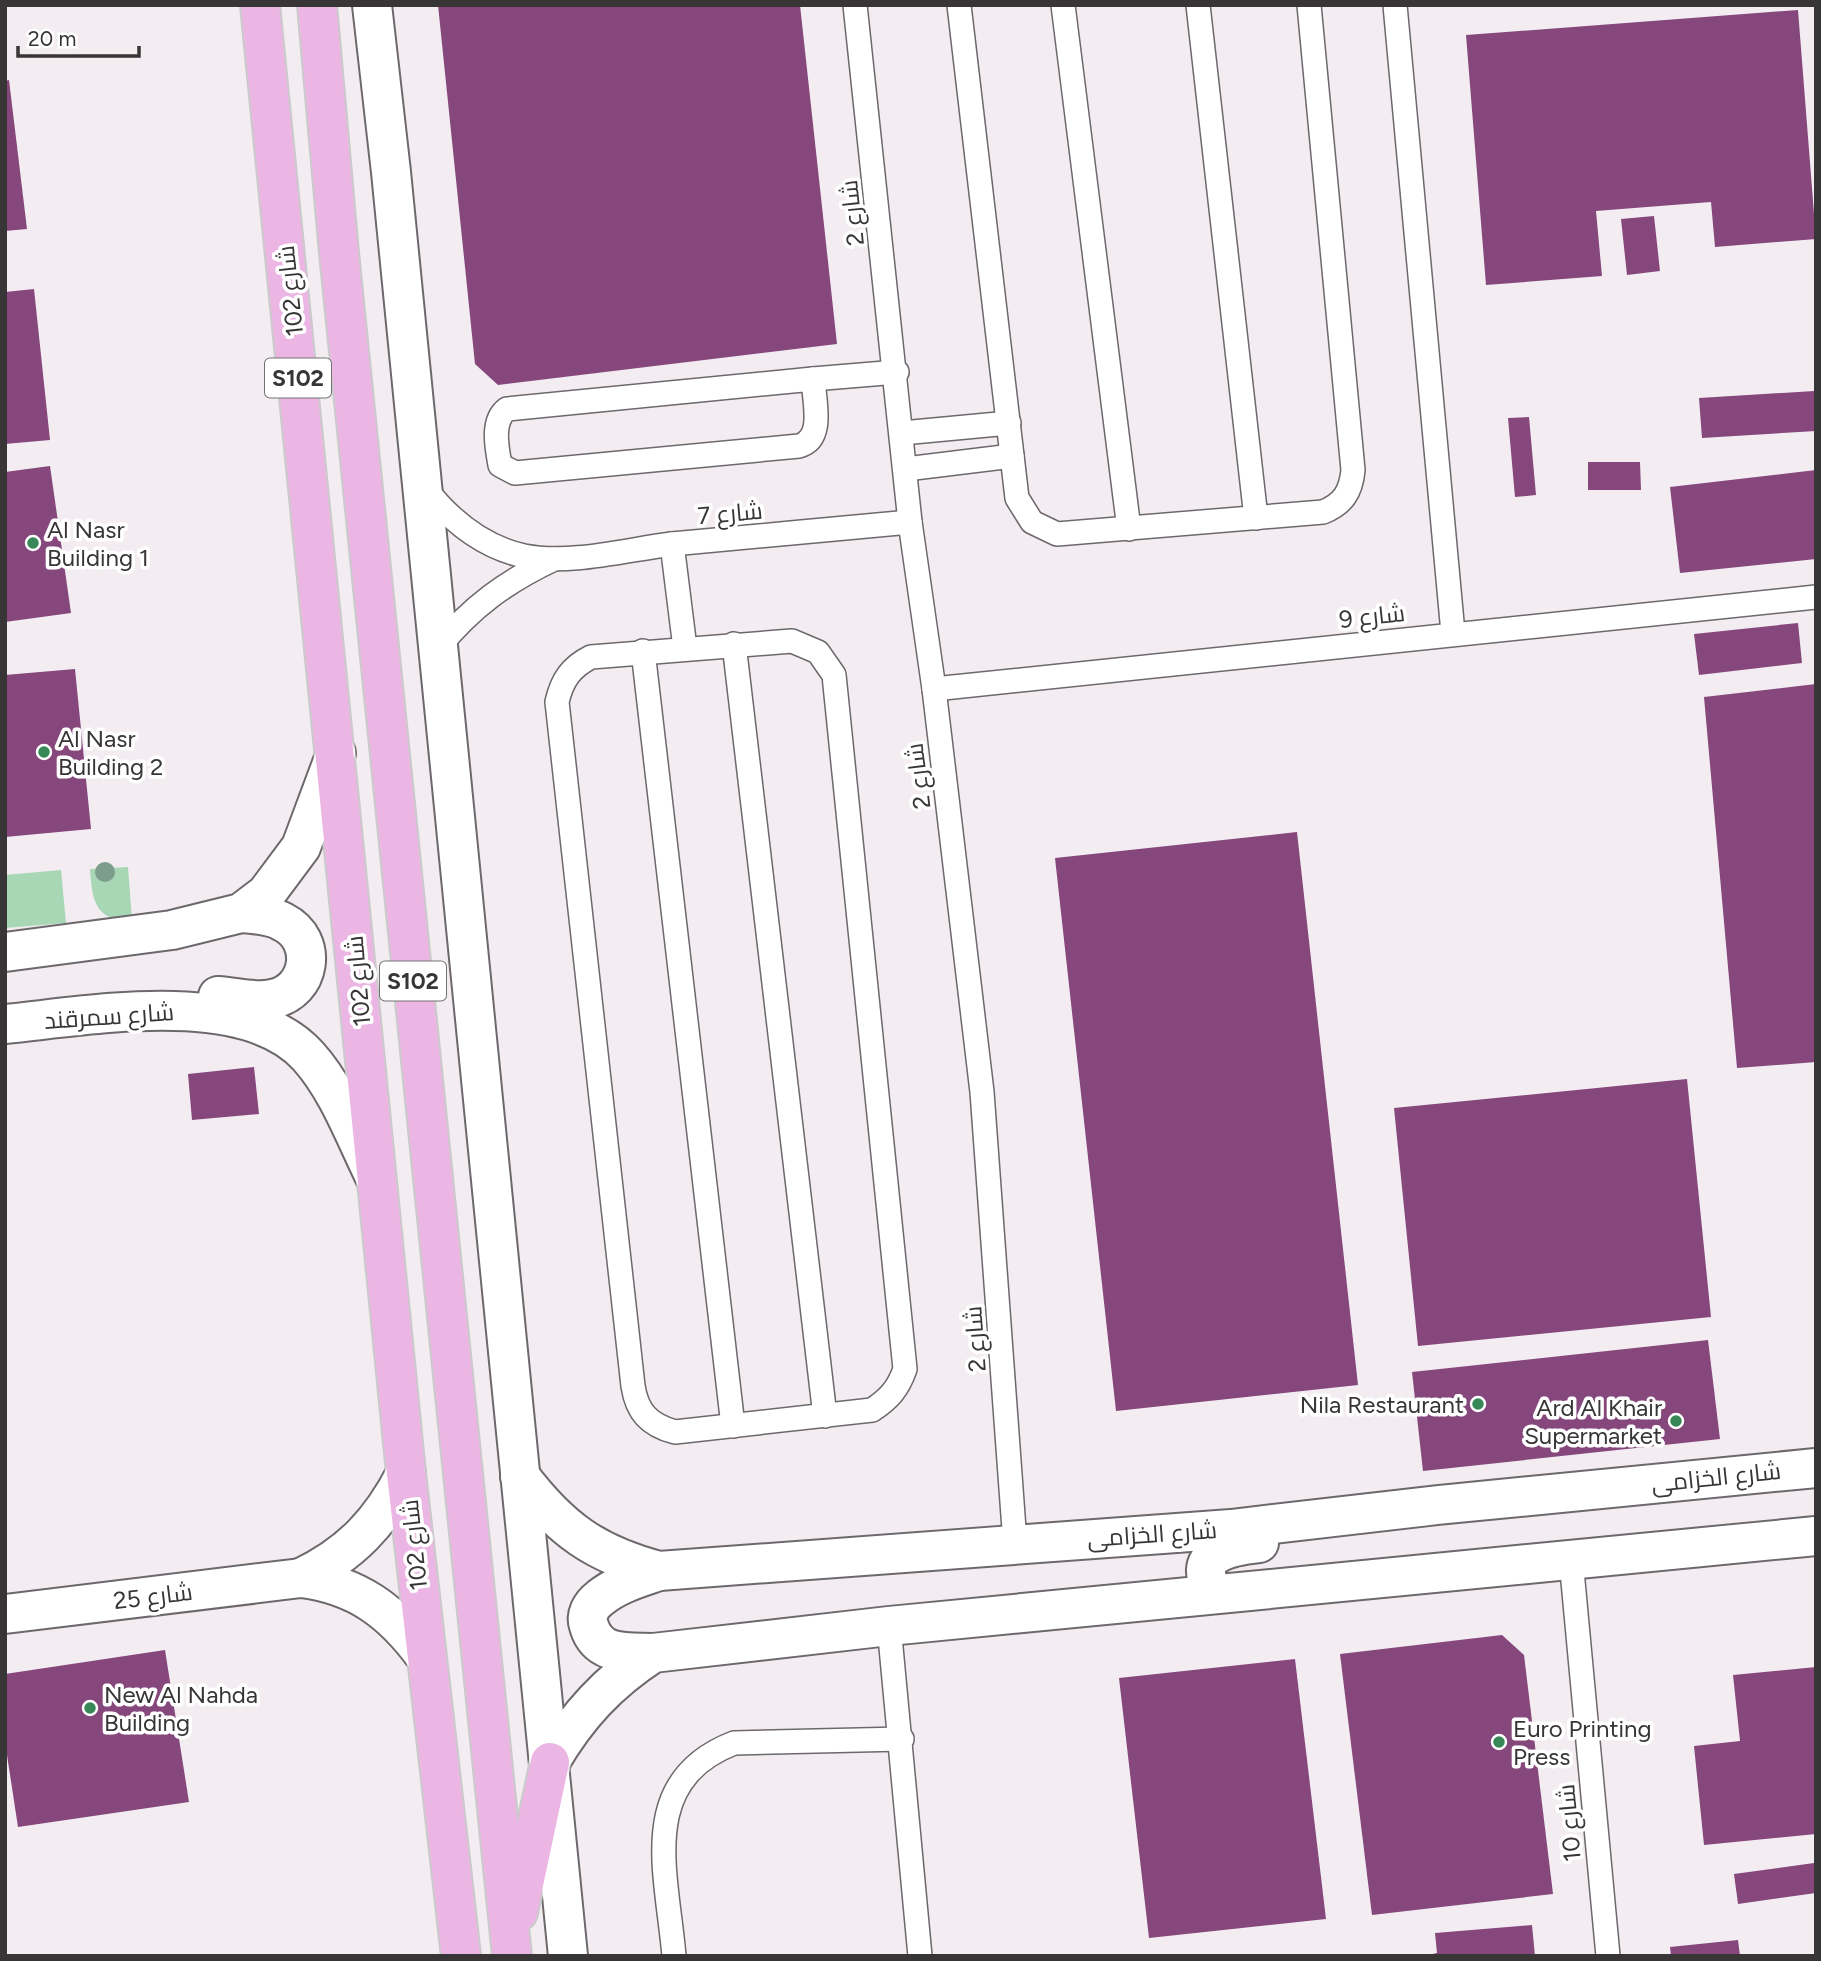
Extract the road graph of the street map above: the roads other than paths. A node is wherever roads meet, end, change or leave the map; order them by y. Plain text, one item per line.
1 (260, 5) edge
2 (317, 5) edge
3 (372, 5) edge
4 (855, 5) edge
5 (959, 5) edge
6 (1063, 5) edge
7 (1198, 5) edge
8 (1309, 5) edge
9 (1395, 5) edge
10 (897, 372) junction
11 (813, 379) junction
12 (1009, 423) junction
13 (902, 433) junction
14 (1012, 456) junction
15 (906, 469) junction
16 (421, 482) junction
17 (1256, 518) junction
18 (911, 522) junction
19 (1129, 529) junction
20 (672, 544) junction
21 (554, 559) junction
22 (1816, 597) edge
23 (1453, 633) junction
24 (734, 644) junction
25 (438, 648) junction
26 (685, 648) junction
27 (643, 651) junction
28 (934, 689) junction
29 (337, 751) junction
30 (241, 913) junction
31 (5, 952) edge
32 (152, 1010) junction
33 (5, 1024) edge
34 (377, 1183) junction
35 (825, 1416) junction
36 (733, 1426) junction
37 (1816, 1468) edge
38 (406, 1473) junction
39 (520, 1476) junction
40 (1438, 1505) junction
41 (1816, 1536) edge
42 (1015, 1543) junction
43 (1571, 1560) junction
44 (659, 1571) junction
45 (301, 1578) junction
46 (1215, 1594) junction
47 (5, 1614) edge
48 (889, 1626) junction
49 (653, 1653) junction
50 (425, 1656) junction
51 (902, 1738) junction
52 (550, 1762) junction
53 (512, 1949) edge
54 (461, 1956) edge
55 (568, 1956) edge
56 (674, 1956) edge
57 (920, 1956) edge
58 (1608, 1956) edge

1 - 29 main road, شارع 102 / S102
2 - 53 main road, S102
3 - 16 street
4 - 10 lane, شارع 2
5 - 12 lane
6 - 19 lane
7 - 17 lane
8 - 17 lane
9 - 23 lane
10 - 11 lane
10 - 13 lane, شارع 2
11 - 11 lane
12 - 13 lane
12 - 14 lane
13 - 15 lane, شارع 2
14 - 15 lane
14 - 19 lane
15 - 18 lane, شارع 2
16 - 21 lane, شارع 7
16 - 25 street
17 - 19 lane
18 - 20 lane, شارع 7
18 - 28 lane, شارع 2
20 - 21 lane, شارع 7
20 - 26 lane
21 - 25 lane, شارع 7
22 - 23 lane, شارع 9
23 - 28 lane, شارع 9
24 - 26 lane
24 - 35 lane
24 - 35 lane
25 - 39 street
26 - 27 lane
27 - 36 lane
27 - 36 lane
28 - 42 lane, شارع 2
29 - 30 street
29 - 34 main road, شارع 102 / S102
30 - 31 street
30 - 32 street
32 - 33 street, شارع سمرقند
32 - 34 street, شارع سمرقند
34 - 38 main road, شارع 102 / S102
35 - 36 lane
37 - 40 street, شارع الخزامى
38 - 45 street, شارع 25
38 - 50 main road, شارع 102 / S102
39 - 44 street, شارع الخزامى
39 - 52 street
40 - 42 street, شارع الخزامى
40 - 46 street
41 - 43 street
42 - 44 street, شارع الخزامى
43 - 46 street
43 - 58 lane, شارع 10
44 - 49 street
45 - 47 street, شارع 25
45 - 50 street, شارع 25
46 - 48 street
48 - 49 street
48 - 51 lane
49 - 52 street
50 - 54 main road, شارع 102 / S102
51 - 56 lane
51 - 57 lane
52 - 53 main road
52 - 55 street

